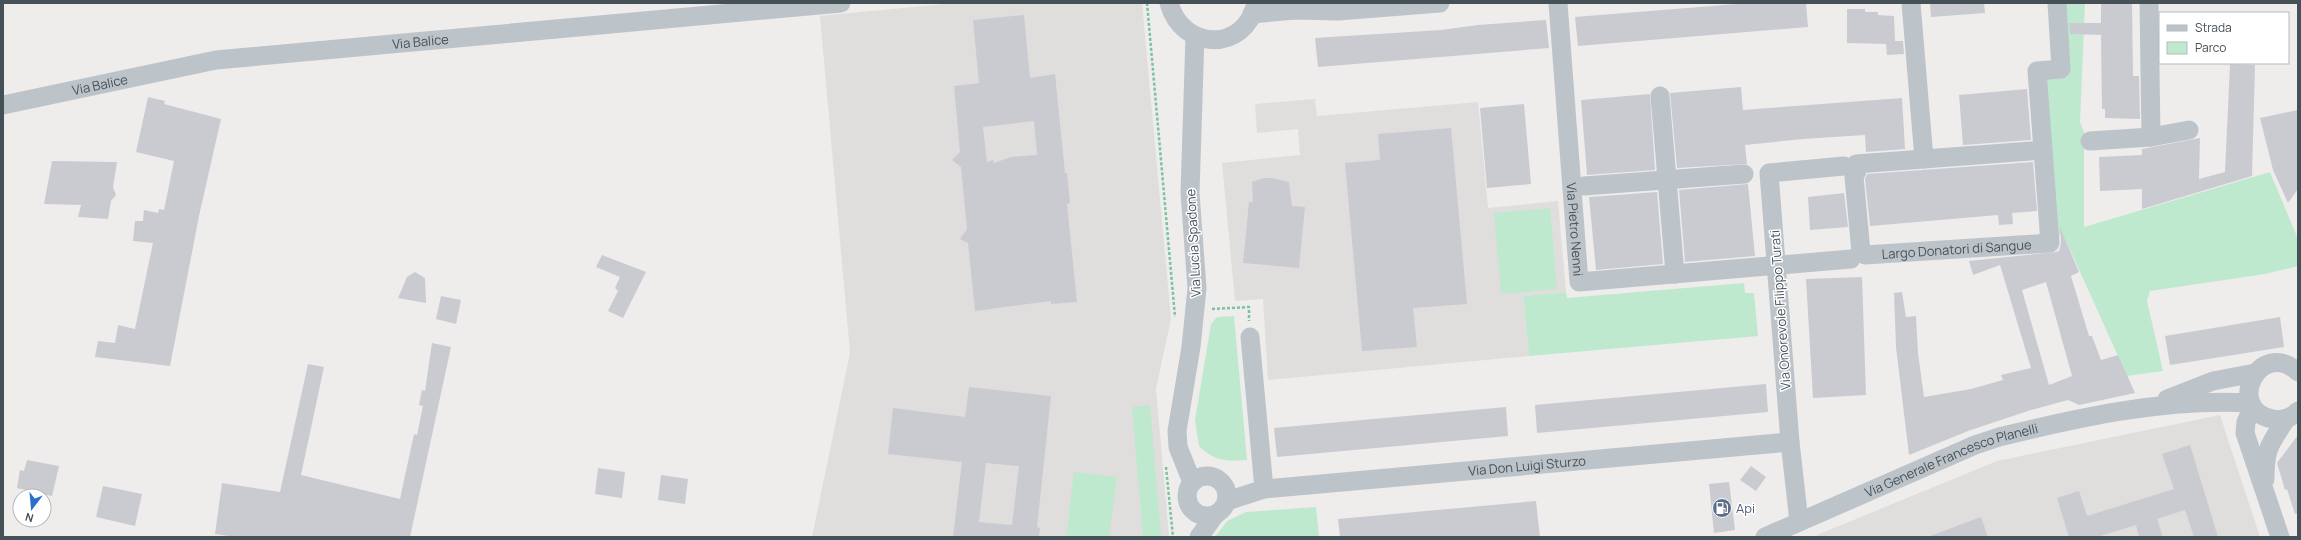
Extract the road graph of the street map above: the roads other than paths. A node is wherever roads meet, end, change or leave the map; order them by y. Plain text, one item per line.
1 (841, 3) edge
2 (1169, 3) edge
3 (1440, 3) edge
4 (1558, 3) edge
5 (1911, 3) edge
6 (2057, 3) edge
7 (2149, 3) edge
8 (1254, 9) edge
9 (1195, 36) junction
10 (1660, 96) dead end
11 (3, 105) edge
12 (2189, 130) dead end
13 (2151, 137) junction
14 (2090, 140) dead end
15 (2043, 150) junction
16 (1924, 159) junction
17 (1850, 165) junction
18 (1755, 174) junction
19 (1667, 180) junction
20 (1584, 186) dead end
21 (1851, 259) dead end
22 (1776, 266) junction
23 (1675, 274) junction
24 (1250, 337) road end
25 (2298, 371) edge
26 (2255, 373) junction
27 (2252, 405) junction
28 (2146, 407) junction
29 (2292, 415) edge
30 (1790, 442) junction
31 (1178, 448) junction
32 (1216, 479) junction
33 (1192, 482) junction
34 (1264, 488) junction
35 (2265, 490) junction
36 (1221, 508) junction
37 (1194, 512) junction
38 (1799, 522) junction
39 (1188, 537) edge
40 (1200, 537) edge
41 (1765, 537) edge
42 (2280, 537) edge

1 - 11 street, Via Balice
2 - 9 street
3 - 8 street
4 - 23 street, Via Pietro Nenni
5 - 16 street
6 - 15 street, Largo Donatori di Sangue
7 - 13 street
8 - 9 street
9 - 31 street, Via Lucia Spadone
10 - 19 street
12 - 13 street
13 - 14 street
15 - 16 street
15 - 17 street, Largo Donatori di Sangue
16 - 17 street
17 - 18 street
18 - 19 street
18 - 22 street, Via Onorevole Filippo Turati
19 - 20 street
19 - 23 street
21 - 22 street, Via Pietro Nenni
22 - 23 street, Via Pietro Nenni
22 - 30 street, Via Onorevole Filippo Turati
24 - 34 street
25 - 26 street
26 - 27 street
26 - 28 street, Via Generale Francesco Planelli
27 - 28 street, Via Generale Francesco Planelli
27 - 29 street
27 - 35 street
28 - 38 street, Via Generale Francesco Planelli
29 - 35 street
30 - 34 street, Via Don Luigi Sturzo
30 - 38 street, Via Onorevole Filippo Turati
31 - 32 street
31 - 33 street
32 - 33 street
32 - 34 street
32 - 36 street
33 - 37 street
34 - 36 street
35 - 42 street
36 - 37 street
36 - 40 street
37 - 39 street
38 - 41 street, Via Generale Francesco Planelli

